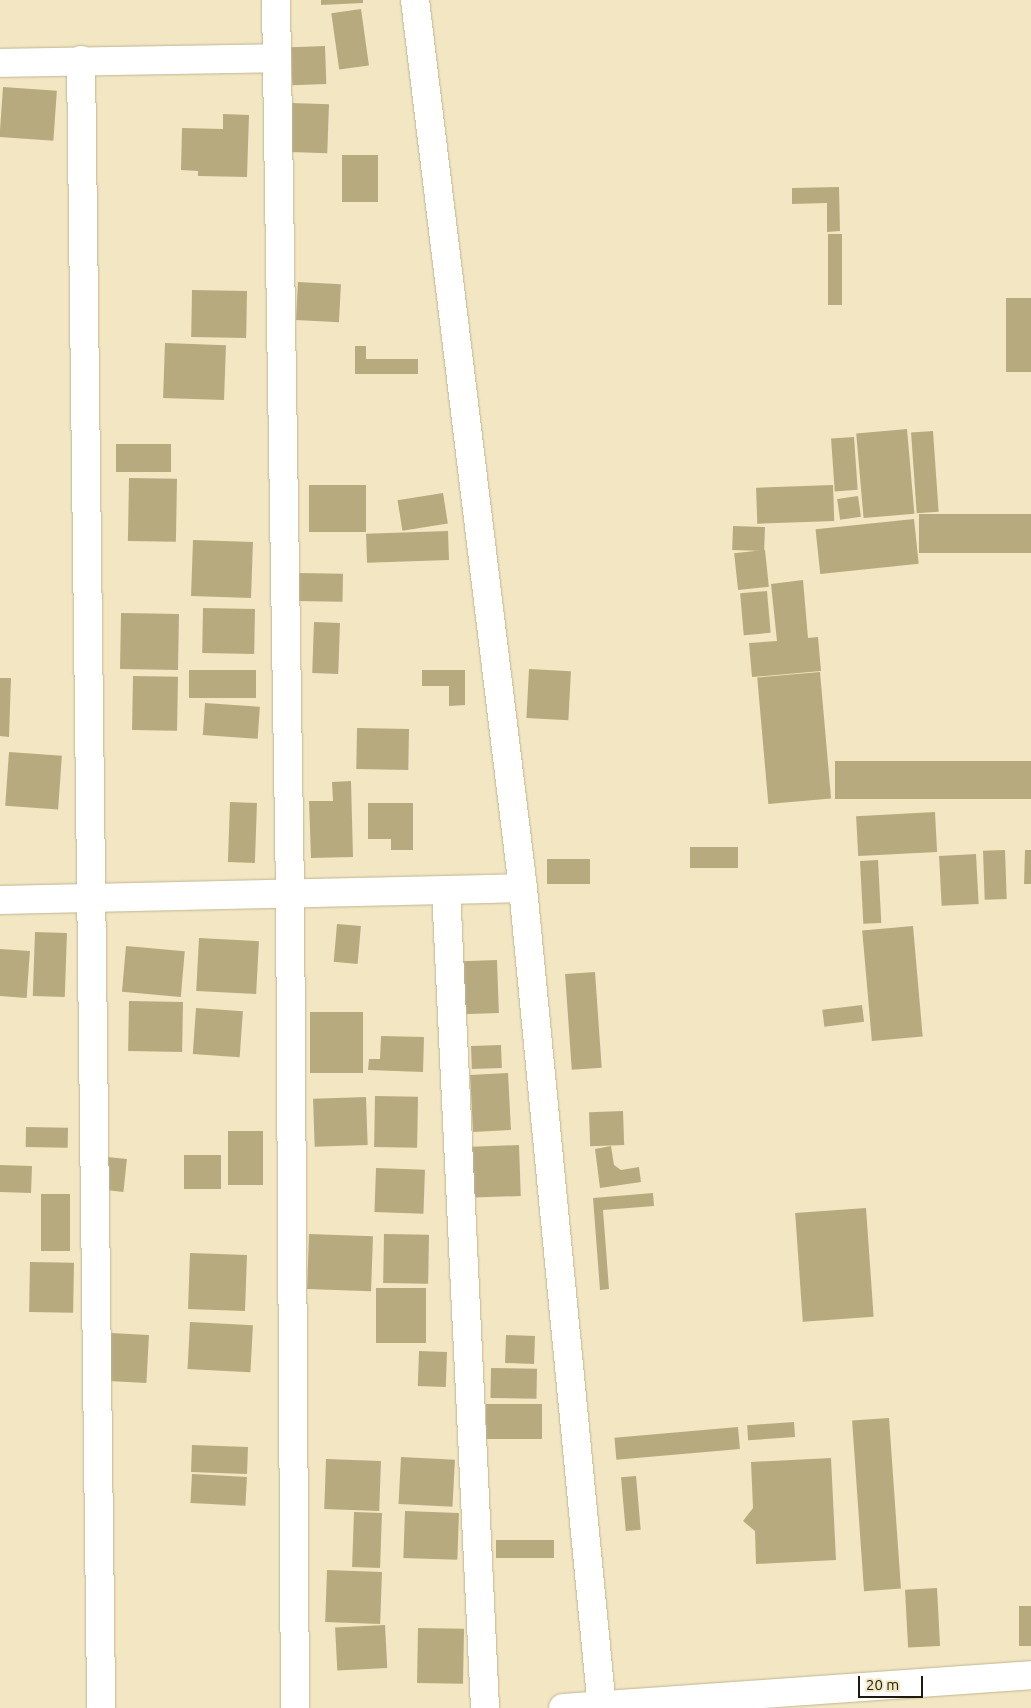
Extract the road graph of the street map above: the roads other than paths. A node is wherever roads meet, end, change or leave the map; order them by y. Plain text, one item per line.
1 (276, 0) edge
2 (415, 0) edge
3 (277, 58) junction
4 (81, 60) junction
5 (0, 63) edge
6 (523, 888) junction
7 (446, 890) junction
8 (290, 892) junction
9 (90, 898) junction
10 (0, 900) edge
11 (1031, 1675) edge
12 (602, 1707) edge
13 (101, 1708) edge
14 (295, 1708) edge
15 (485, 1708) edge
16 (563, 1708) edge

1 - 3 street
2 - 6 street
3 - 4 street
3 - 8 street
4 - 5 street
4 - 9 street
6 - 7 street
6 - 12 street
7 - 8 street
7 - 15 street
8 - 9 street
8 - 14 street
9 - 10 street
9 - 13 street
11 - 12 street
12 - 16 street

